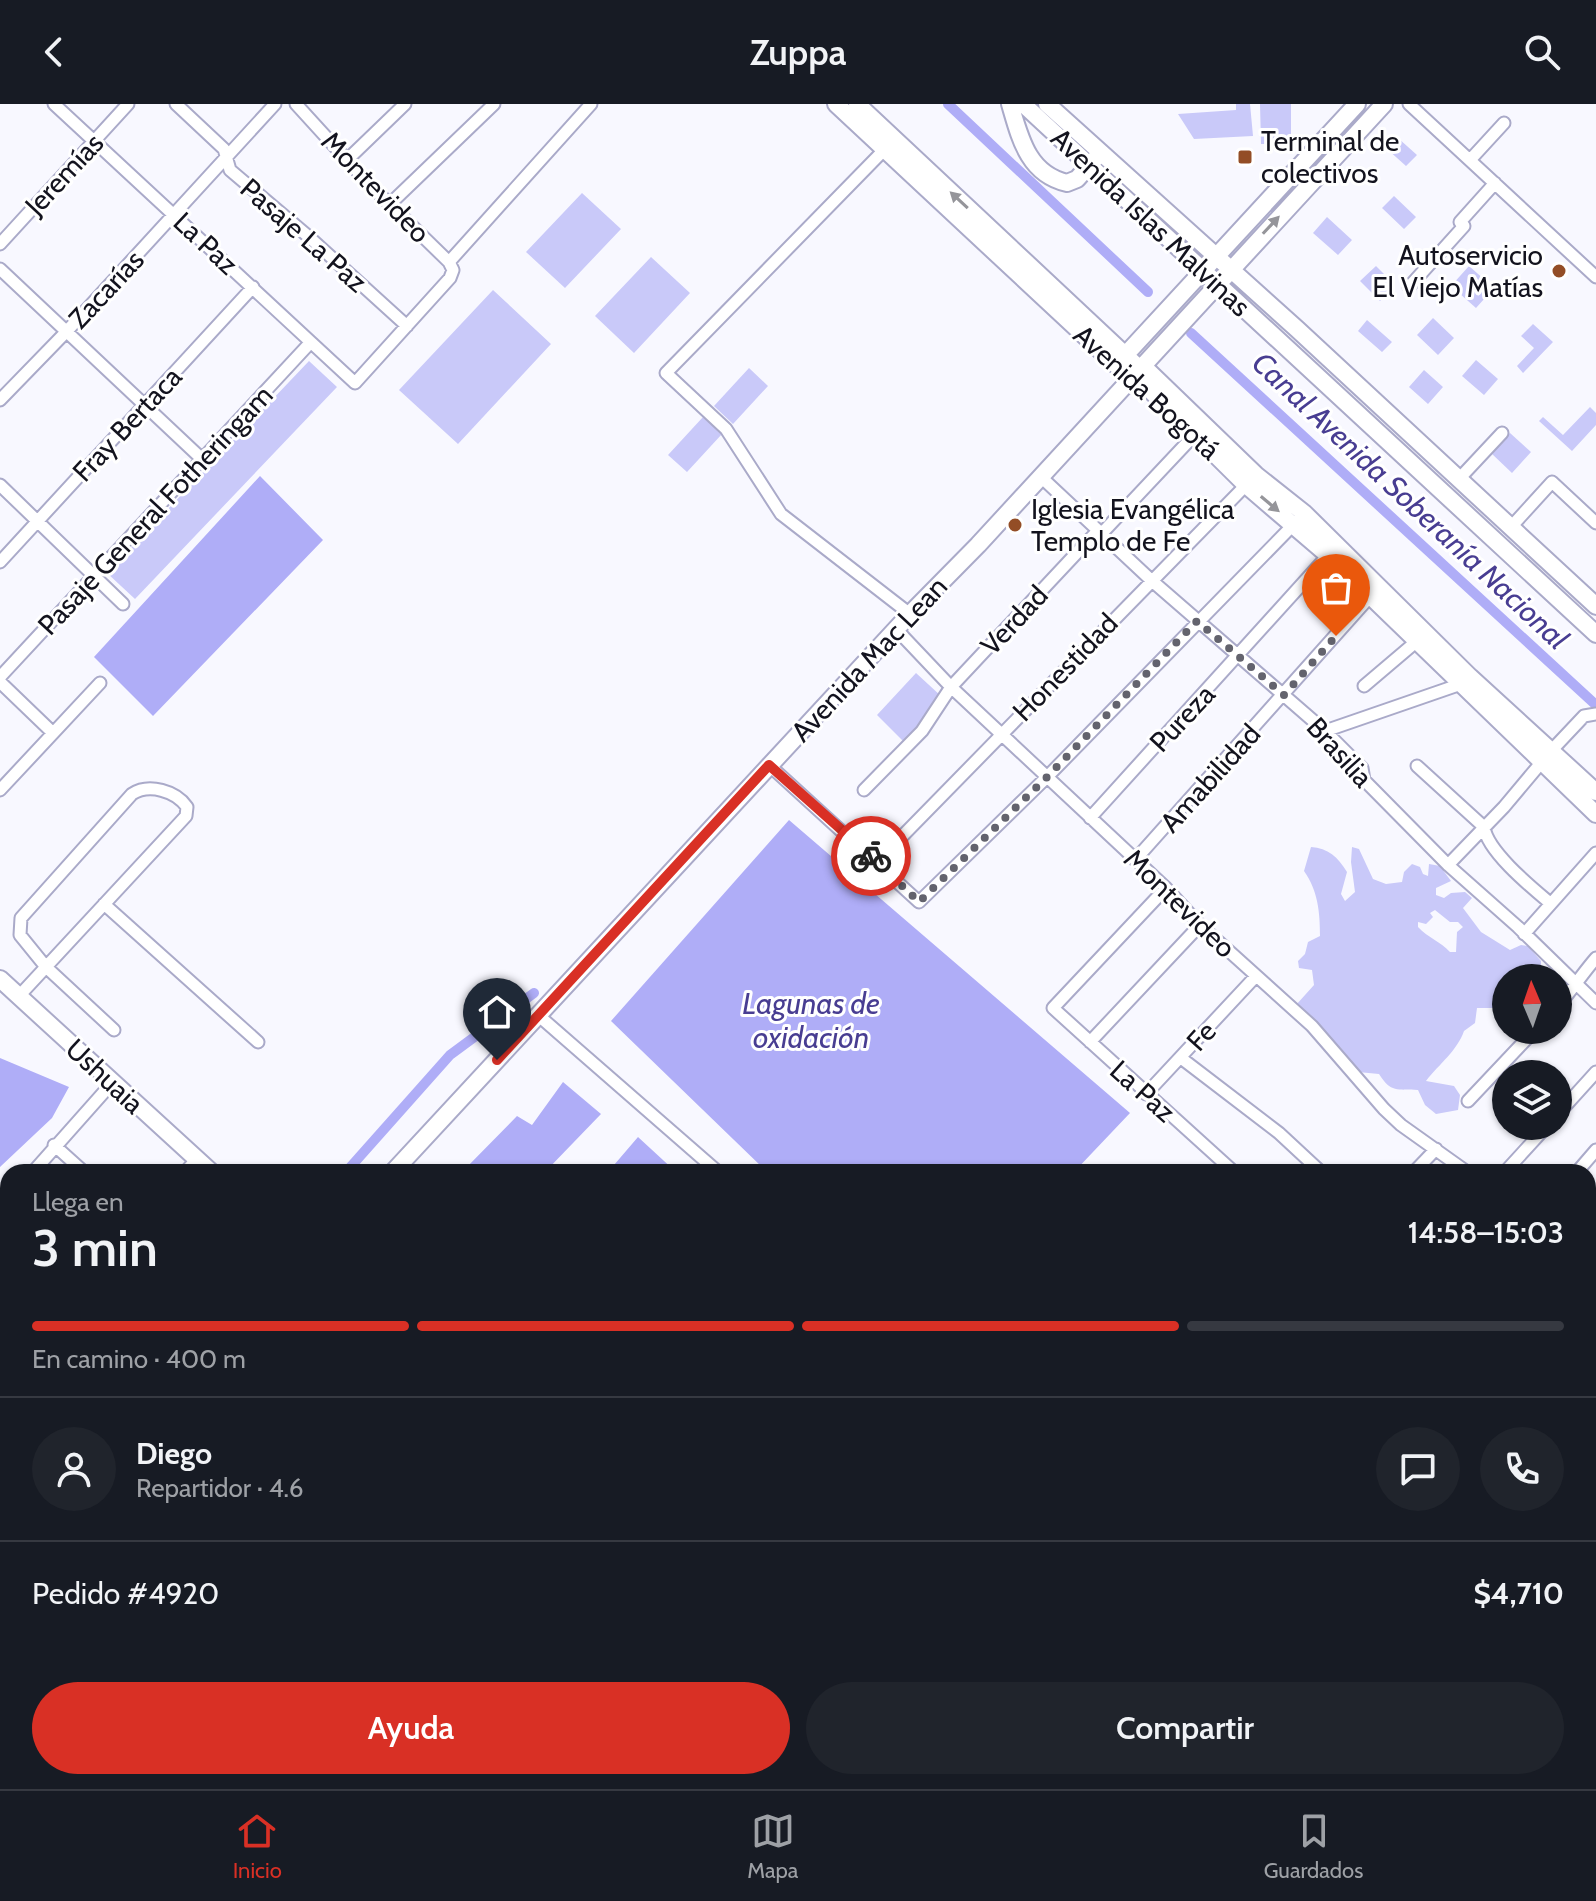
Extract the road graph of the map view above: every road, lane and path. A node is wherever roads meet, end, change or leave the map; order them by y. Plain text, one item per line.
1 (54, 104) edge
2 (128, 104) edge
3 (176, 104) edge
4 (275, 104) edge
5 (315, 104) edge
6 (405, 104) edge
7 (494, 104) edge
8 (591, 104) edge
9 (836, 104) edge
10 (857, 104) edge
11 (1010, 104) edge
12 (1023, 104) edge
13 (1047, 104) edge
14 (1357, 104) edge
15 (1384, 104) edge
16 (1409, 104) edge
17 (301, 109) edge
18 (1504, 123) dead end
19 (94, 142) junction
20 (885, 149) junction
21 (226, 156) junction
22 (348, 159) junction
23 (1095, 160) junction
24 (1470, 160) junction
25 (1290, 178) junction
26 (1312, 182) junction
27 (1495, 183) junction
28 (390, 204) junction
29 (176, 214) junction
30 (976, 225) junction
31 (0, 244) edge
32 (1217, 256) junction
33 (451, 266) junction
34 (0, 269) edge
35 (1231, 269) junction
36 (1204, 272) junction
37 (1596, 277) edge
38 (1217, 284) junction
39 (253, 287) junction
40 (1409, 287) dead end
41 (407, 326) junction
42 (67, 331) junction
43 (310, 343) junction
44 (1121, 360) junction
45 (1135, 372) junction
46 (1117, 392) junction
47 (0, 400) edge
48 (145, 405) junction
49 (1200, 429) junction
50 (1502, 433) dead end
51 (203, 460) junction
52 (1040, 476) junction
53 (1251, 480) junction
54 (1458, 480) junction
55 (0, 485) edge
56 (1299, 519) junction
57 (38, 521) junction
58 (1596, 523) edge
59 (1511, 527) junction
60 (1098, 531) junction
61 (1332, 550) junction
62 (0, 562) edge
63 (94, 576) junction
64 (1151, 580) junction
65 (1374, 592) junction
66 (123, 604) dead end
67 (1596, 605) edge
68 (910, 614) junction
69 (1197, 621) junction
70 (896, 629) junction
71 (1596, 634) edge
72 (1417, 641) junction
73 (1239, 656) junction
74 (0, 679) edge
75 (1466, 681) junction
76 (100, 683) dead end
77 (1364, 686) dead end
78 (951, 687) junction
79 (1284, 695) junction
80 (1596, 714) edge
81 (1325, 731) junction
82 (1002, 732) junction
83 (53, 733) junction
84 (1546, 756) junction
85 (769, 765) junction
86 (1417, 766) dead end
87 (1048, 776) junction
88 (0, 790) edge
89 (864, 790) dead end
90 (1596, 792) edge
91 (1596, 814) edge
92 (1090, 818) junction
93 (1484, 827) junction
94 (1596, 853) edge
95 (1135, 860) junction
96 (877, 862) junction
97 (1448, 865) junction
98 (1166, 888) junction
99 (1550, 903) junction
100 (104, 904) junction
101 (1200, 925) junction
102 (1524, 934) junction
103 (1596, 958) edge
104 (46, 967) junction
105 (1256, 976) junction
106 (0, 979) edge
107 (1577, 986) junction
108 (1572, 991) edge
109 (19, 996) junction
110 (1596, 1003) edge
111 (538, 1015) junction
112 (114, 1030) dead end
113 (258, 1042) dead end
114 (1090, 1042) junction
115 (1522, 1044) edge
116 (1181, 1058) junction
117 (1596, 1072) edge
118 (112, 1083) junction
119 (1146, 1094) junction
120 (1572, 1099) edge
121 (1468, 1101) dead end
122 (1534, 1140) edge
123 (54, 1145) junction
124 (1436, 1149) junction
125 (197, 1159) junction
126 (39, 1164) edge
127 (75, 1164) edge
128 (192, 1164) edge
129 (202, 1164) edge
130 (400, 1164) edge
131 (709, 1164) edge
132 (1225, 1164) edge
133 (1312, 1164) edge
134 (1422, 1164) edge
135 (1456, 1164) edge
136 (1512, 1164) edge

1 - 19 street, La Paz
2 - 19 street, Jeremías
3 - 21 street, Pasaje La Paz
4 - 21 street, Zacarías
5 - 17 street
6 - 22 street
7 - 28 street
8 - 33 street
9 - 20 main road, Avenida Bogotá
30 -> 10 main road, Avenida Bogotá
11 - 23 main road
12 - 23 main road, Avenida Islas Malvinas
13 - 23 main road, Avenida Islas Malvinas
14 - 25 main road
15 - 26 main road, Avenida Mac Lean
16 - 24 street
17 - 22 street, Montevideo
18 - 24 street
19 - 29 street, La Paz
19 - 31 street, Jeremías
20 - 30 main road, Avenida Bogotá
20 - 68 street
21 - 29 street, Zacarías
21 - 41 street, Pasaje La Paz
22 - 28 street, Montevideo
23 - 32 main road, Avenida Islas Malvinas
23 - 36 main road, Avenida Islas Malvinas
24 - 27 street
25 - 26 street
25 - 32 main road
35 -> 26 main road, Avenida Mac Lean
27 - 37 street
27 - 40 street
28 - 33 street, Montevideo
29 - 39 street, La Paz
29 - 42 street, Zacarías
30 - 44 main road, Avenida Bogotá
32 - 35 main road, Avenida Islas Malvinas
32 - 36 main road
33 - 41 street
34 - 42 street
35 - 38 main road, Avenida Mac Lean
35 - 54 main road, Avenida Islas Malvinas
36 - 38 main road, Avenida Islas Malvinas
36 - 44 main road
38 - 45 main road, Avenida Mac Lean
38 - 71 main road, Avenida Islas Malvinas
39 - 43 street, La Paz
39 - 48 street, Fray Bertaca
41 - 43 street, La Paz
42 - 47 street, Zacarías
42 - 48 street
43 - 51 street, Pasaje General Fotheringam
44 - 45 main road, Avenida Bogotá
44 - 46 main road
45 - 46 main road, Avenida Mac Lean
45 - 49 main road, Avenida Bogotá
46 - 52 main road, Avenida Mac Lean
48 - 51 street
48 - 57 street, Fray Bertaca
49 - 53 main road, Avenida Bogotá
49 - 60 street, Verdad
50 - 54 street
51 - 63 street, Pasaje General Fotheringam
52 - 60 street, Brasilia
52 - 68 main road, Avenida Mac Lean
53 - 56 main road, Avenida Bogotá
53 - 64 street, Honestidad
54 - 59 main road, Avenida Islas Malvinas
55 - 57 street
56 - 61 main road, Avenida Bogotá
56 - 69 street
57 - 62 street, Fray Bertaca
57 - 63 street
58 - 59 street
59 - 67 main road, Avenida Islas Malvinas
60 - 64 street, Brasilia
60 - 78 street, Verdad
61 - 65 main road, Avenida Bogotá
61 - 73 street, Pureza
63 - 66 street
63 - 74 street, Pasaje General Fotheringam
64 - 69 street, Brasilia
64 - 82 street, Honestidad
65 - 72 main road, Avenida Bogotá
65 - 75 main road, Avenida Bogotá
65 - 79 street, Amabilidad
68 - 70 main road, Avenida Mac Lean
69 - 73 street, Brasilia
69 - 87 street
70 - 78 street, Montevideo
70 - 85 main road, Avenida Mac Lean
72 - 75 main road, Avenida Bogotá
72 - 77 street
73 - 79 street, Brasilia
73 - 92 street, Pureza
74 - 83 street
75 - 81 street
75 - 84 main road, Avenida Bogotá
76 - 83 street
78 - 82 street, Montevideo
78 - 89 street, Verdad
79 - 81 street, Brasilia
79 - 95 street, Amabilidad
80 - 84 street
81 - 97 street, Brasilia
82 - 87 street, Montevideo
82 - 96 street, Honestidad
83 - 88 street
84 - 90 main road, Avenida Bogotá
84 - 91 main road, Avenida Bogotá
84 - 93 street
85 - 96 street
85 - 111 main road, Avenida Mac Lean
86 - 93 street
87 - 92 street, Montevideo
87 - 96 street
92 - 95 street, Montevideo
93 - 97 street
93 - 99 street
94 - 99 street
95 - 98 street, Montevideo
97 - 102 street, Brasilia
98 - 101 street, Montevideo
98 - 114 street, La Paz
99 - 102 street
100 - 104 street
100 - 104 street
100 - 113 street
101 - 105 street, Montevideo
101 - 114 street
102 - 107 street, Brasilia
103 - 107 street
104 - 109 street
104 - 112 street
105 - 116 street, Fe
105 - 124 street, Montevideo
106 - 109 main road, Ushuaia
107 - 108 street
107 - 110 street, Brasilia
109 - 118 main road, Ushuaia
111 - 130 main road, Avenida Mac Lean
111 - 131 street
114 - 119 street, La Paz
115 - 121 street
116 - 119 street, Fe
116 - 133 street
117 - 120 street
118 - 123 street
118 - 125 main road, Ushuaia
119 - 132 street, La Paz
122 - 136 street
123 - 126 street
123 - 127 street
124 - 134 street
124 - 135 street, Montevideo
125 - 128 street
125 - 129 main road, Ushuaia

